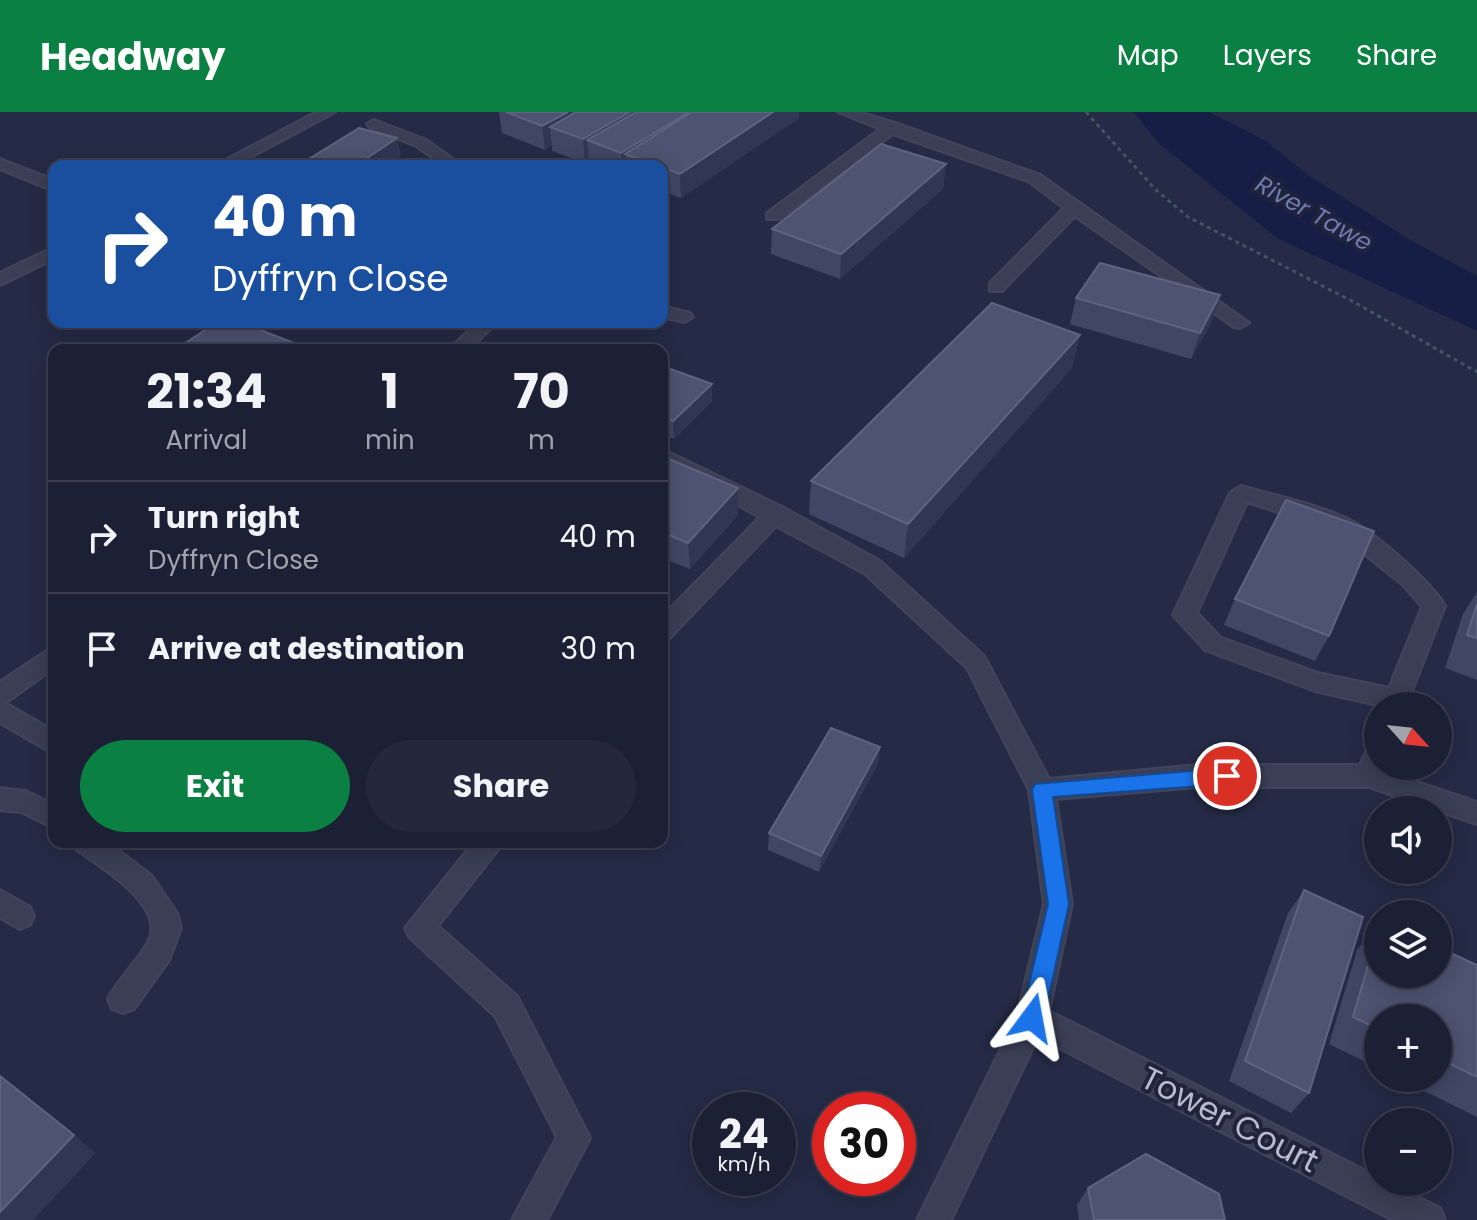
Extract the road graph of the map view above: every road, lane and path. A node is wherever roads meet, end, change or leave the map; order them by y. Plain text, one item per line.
1 (328, 112) edge
2 (845, 112) edge
3 (1086, 112) edge
4 (884, 120) edge
5 (374, 124) dead end
6 (234, 160) edge
7 (446, 160) edge
8 (0, 164) edge
9 (48, 184) edge
10 (1074, 208) junction
11 (773, 216) dead end
12 (48, 255) edge
13 (0, 280) edge
14 (996, 287) dead end
15 (668, 313) edge
16 (684, 317) dead end
17 (1240, 323) dead end
18 (482, 328) edge
19 (464, 344) edge
20 (1477, 372) edge
21 (668, 459) edge
22 (776, 513) junction
23 (668, 626) edge
24 (48, 659) edge
25 (0, 695) edge
26 (1395, 703) edge
27 (0, 711) edge
28 (48, 740) edge
29 (1364, 765) edge
30 (1408, 780) edge
31 (1042, 790) junction
32 (0, 799) edge
33 (1477, 813) edge
34 (48, 814) edge
35 (95, 848) edge
36 (485, 848) edge
37 (123, 999) dead end
38 (1032, 1018) junction
39 (529, 1220) edge
40 (934, 1220) edge
41 (1428, 1220) edge

1 - 6 street
2 - 4 street
3 - 20 path
4 - 10 street
4 - 11 street
5 - 7 street
8 - 9 street
10 - 14 street
10 - 17 street
12 - 13 street
15 - 16 street
18 - 19 street
21 - 22 street
22 - 23 street
22 - 31 street
24 - 25 street
26 - 26 street
27 - 28 street
29 - 31 street
30 - 33 street
31 - 38 street
32 - 34 street
35 - 37 street
36 - 39 street
38 - 40 street
38 - 41 street, Tower Court

